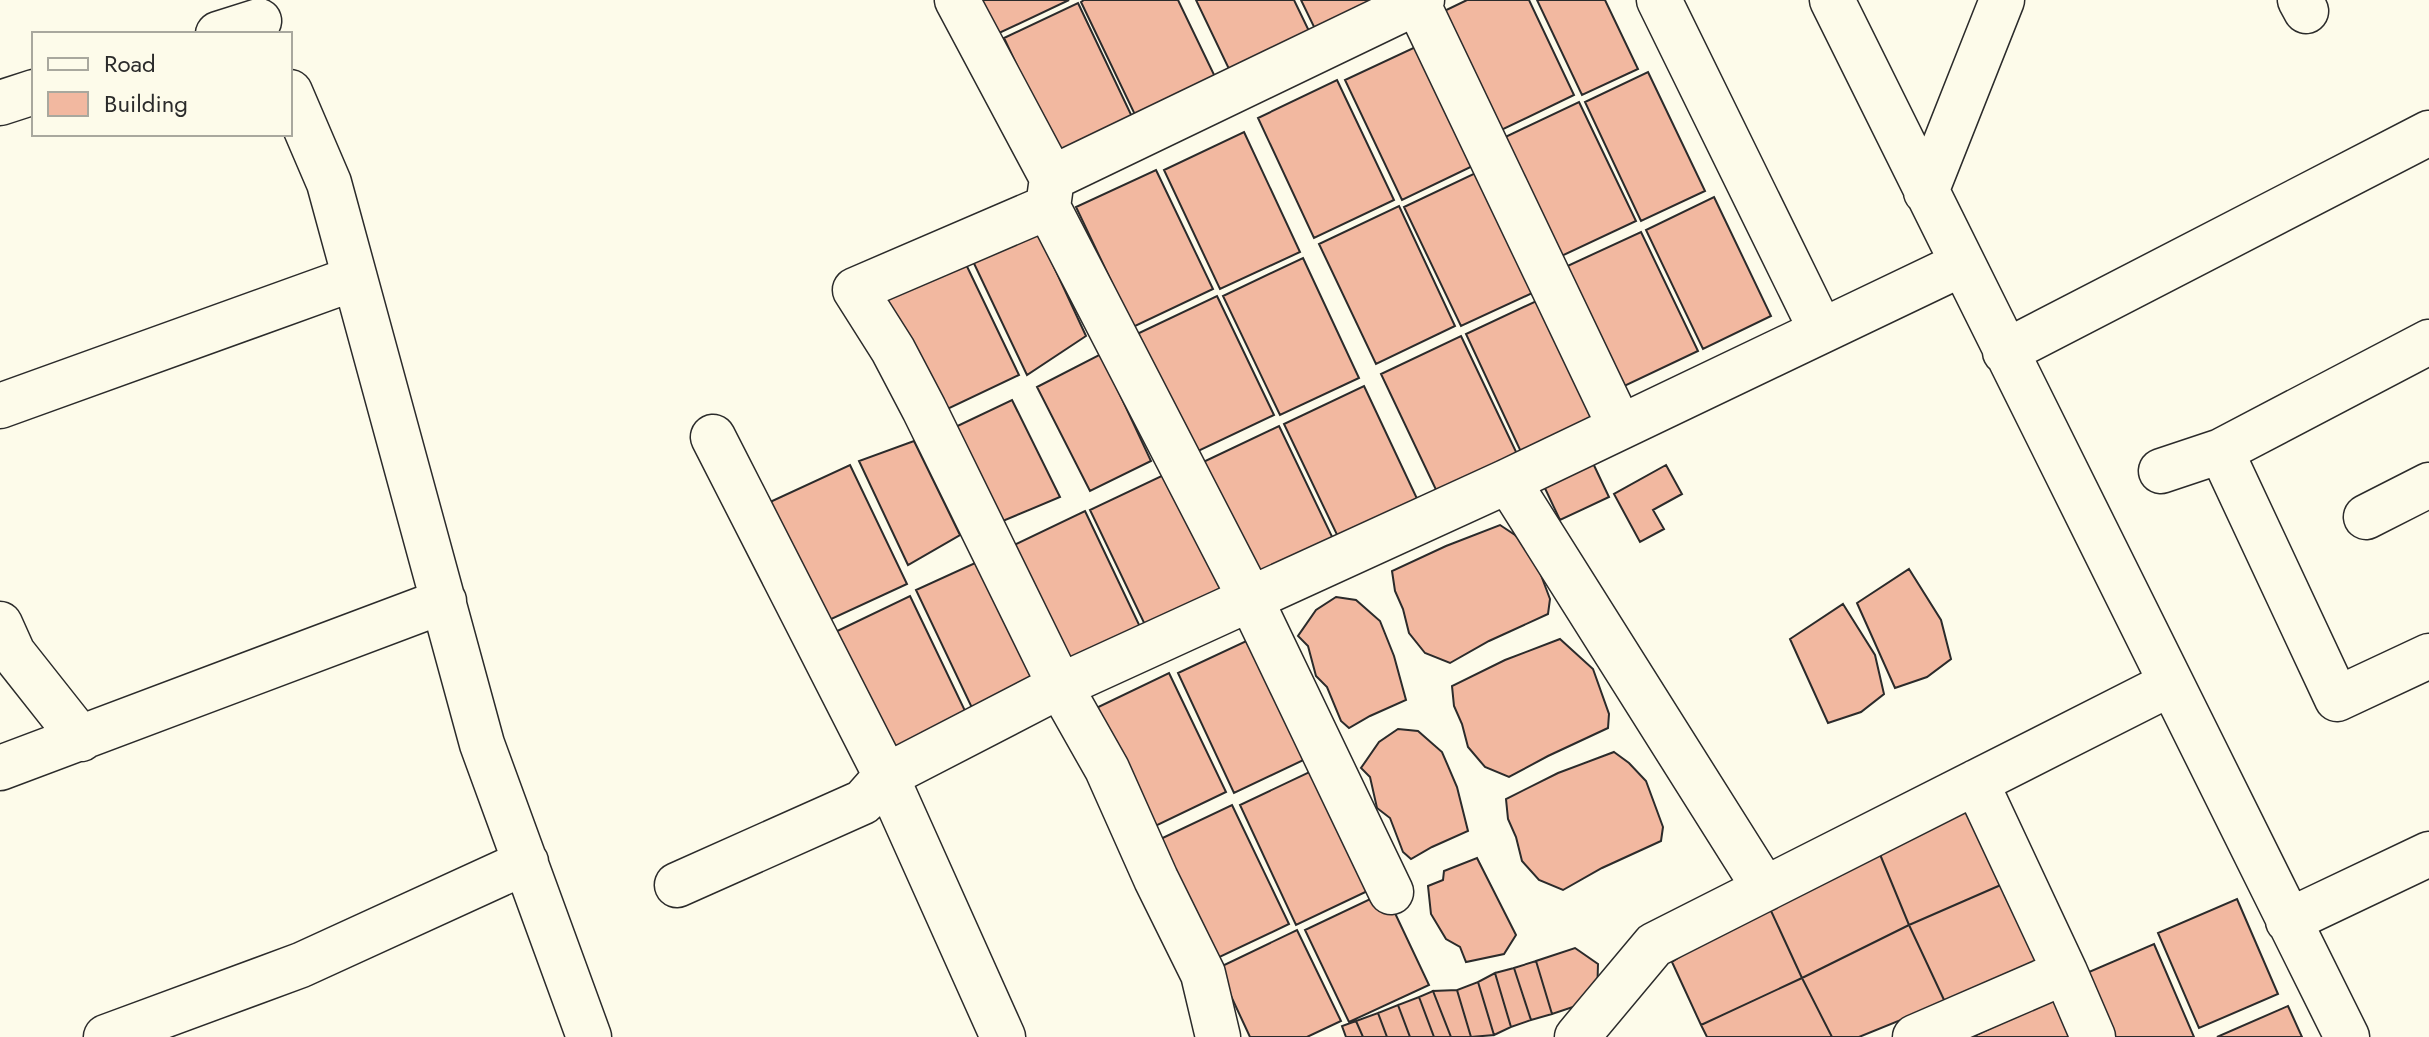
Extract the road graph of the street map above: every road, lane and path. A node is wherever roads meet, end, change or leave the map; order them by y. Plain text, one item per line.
1 (957, 0) edge
2 (1659, 0) edge
3 (1832, 0) edge
4 (2002, 0) edge
5 (1418, 1) edge
6 (260, 18) edge
7 (223, 32) edge
8 (32, 93) edge
9 (292, 97) edge
10 (0, 103) edge
11 (2429, 133) edge
12 (1926, 192) junction
13 (1050, 193) junction
14 (1962, 264) junction
15 (355, 278) junction
16 (1821, 330) junction
17 (2429, 342) edge
18 (2005, 352) junction
19 (0, 406) edge
20 (1620, 427) junction
21 (713, 437) dead end
22 (2221, 451) junction
23 (2161, 471) dead end
24 (1508, 481) junction
25 (2429, 485) edge
26 (2366, 517) dead end
27 (1251, 600) junction
28 (444, 601) junction
29 (0, 624) edge
30 (2429, 656) edge
31 (2170, 684) junction
32 (1060, 686) junction
33 (81, 739) junction
34 (0, 768) edge
35 (886, 776) junction
36 (1976, 782) junction
37 (2429, 854) edge
38 (526, 862) junction
39 (677, 885) dead end
40 (1765, 889) junction
41 (1391, 892) dead end
42 (2288, 921) junction
43 (2065, 972) junction
44 (106, 1037) edge
45 (589, 1037) edge
46 (1003, 1037) edge
47 (1218, 1037) edge
48 (1577, 1037) edge
49 (1915, 1037) edge
50 (2093, 1037) edge
51 (2347, 1037) edge

1 - 13 street
2 - 16 street
3 - 12 street
4 - 12 street
5 - 13 street
5 - 20 street
6 - 7 street
8 - 10 street
9 - 15 street
11 - 18 street
12 - 14 street
13 - 27 street
13 - 32 street
14 - 16 street
14 - 18 street
15 - 19 street
15 - 28 street
16 - 20 street
17 - 22 street
18 - 31 street
20 - 24 street
21 - 35 street
22 - 23 street
22 - 30 street
24 - 27 street
24 - 40 street
25 - 26 street
27 - 32 street
27 - 41 street
28 - 33 street
28 - 38 street
29 - 33 street
31 - 36 street
31 - 42 street
32 - 35 street
32 - 47 street
33 - 34 street
35 - 39 street
35 - 46 street
36 - 40 street
36 - 43 street
37 - 42 street
38 - 44 street
38 - 45 street
40 - 48 street
42 - 51 street
43 - 49 street
43 - 50 street

